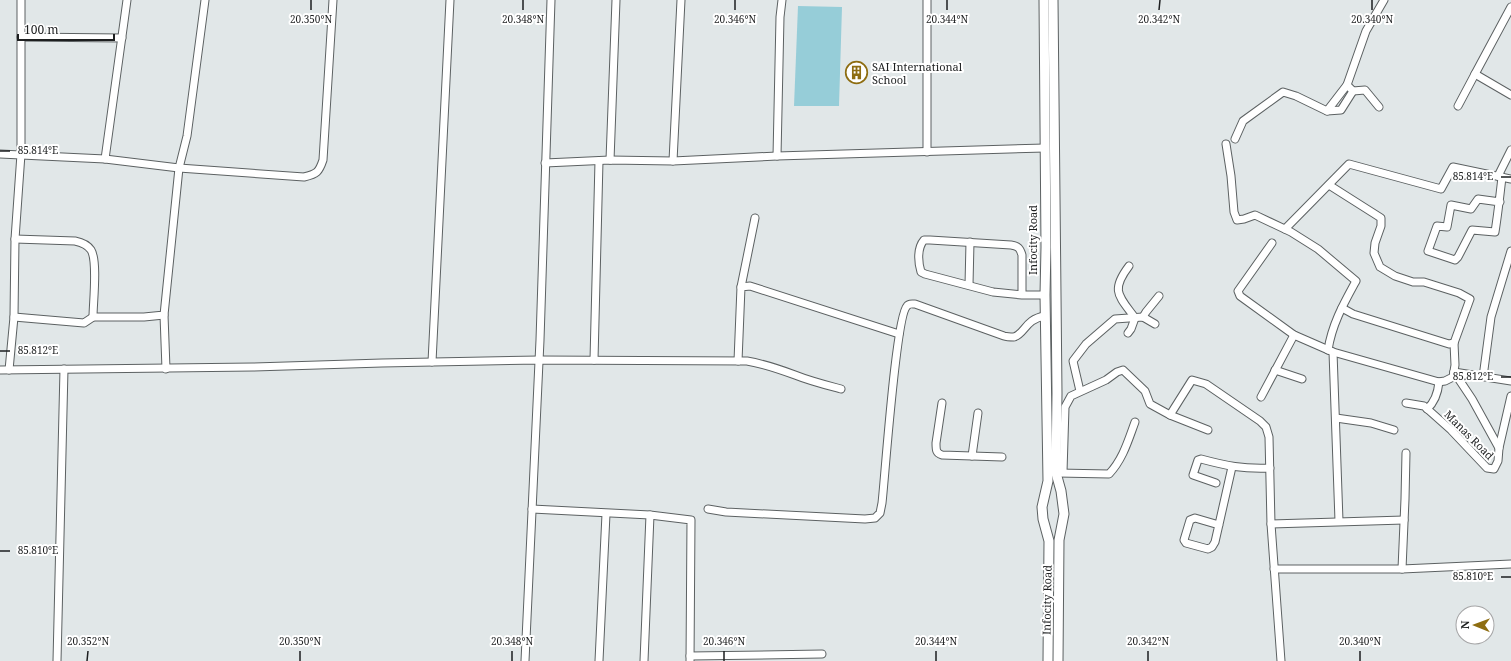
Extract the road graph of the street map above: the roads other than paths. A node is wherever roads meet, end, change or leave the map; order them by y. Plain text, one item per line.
1 (21, 0) edge
2 (127, 0) edge
3 (205, 0) edge
4 (333, 0) edge
5 (450, 0) edge
6 (551, 0) edge
7 (616, 0) edge
8 (681, 0) edge
9 (782, 0) edge
10 (926, 0) edge
11 (1044, 0) edge
12 (1053, 0) edge
13 (1384, 0) edge
14 (1511, 7) edge
15 (21, 37) junction
16 (122, 38) junction
17 (1475, 74) junction
18 (1347, 85) junction
19 (1353, 91) junction
20 (1511, 95) edge
21 (1458, 106) dead end
22 (1379, 107) dead end
23 (1327, 111) junction
24 (1235, 139) dead end
25 (1226, 144) dead end
26 (1045, 148) junction
27 (1511, 150) edge
28 (927, 152) junction
29 (0, 154) edge
30 (21, 154) junction
31 (777, 156) junction
32 (104, 159) junction
33 (610, 160) junction
34 (599, 161) junction
35 (673, 161) junction
36 (545, 163) junction
37 (180, 168) junction
38 (1500, 176) junction
39 (1511, 178) edge
40 (1329, 185) junction
41 (1500, 202) junction
42 (1050, 204) junction
43 (754, 218) dead end
44 (1285, 229) junction
45 (15, 239) junction
46 (970, 242) junction
47 (1272, 243) dead end
48 (1511, 251) edge
49 (1129, 266) dead end
50 (969, 285) junction
51 (741, 287) junction
52 (1022, 295) junction
53 (1045, 295) junction
54 (1159, 296) dead end
55 (1342, 308) junction
56 (164, 315) junction
57 (1045, 316) junction
58 (14, 317) junction
59 (93, 317) junction
60 (1144, 317) junction
61 (1135, 318) junction
62 (1155, 324) dead end
63 (1128, 333) dead end
64 (899, 334) junction
65 (1294, 335) junction
66 (1454, 343) junction
67 (1330, 351) junction
68 (539, 360) junction
69 (594, 360) junction
70 (738, 361) junction
71 (432, 362) junction
72 (64, 369) junction
73 (166, 369) junction
74 (0, 370) edge
75 (9, 370) junction
76 (1276, 370) junction
77 (1454, 372) junction
78 (1483, 377) junction
79 (1302, 379) dead end
80 (1511, 381) edge
81 (1438, 382) junction
82 (841, 389) dead end
83 (1080, 391) junction
84 (1511, 396) edge
85 (1261, 397) dead end
86 (942, 403) dead end
87 (1406, 403) dead end
88 (1427, 409) junction
89 (978, 413) dead end
90 (1170, 415) junction
91 (1336, 418) junction
92 (1134, 422) dead end
93 (1208, 430) dead end
94 (1394, 430) dead end
95 (1499, 448) junction
96 (1406, 453) dead end
97 (972, 456) junction
98 (1002, 457) dead end
99 (1232, 467) junction
100 (1270, 468) junction
101 (1056, 477) junction
102 (1216, 483) dead end
103 (532, 509) junction
104 (708, 509) dead end
105 (606, 514) junction
106 (650, 515) junction
107 (1404, 520) junction
108 (1339, 521) junction
109 (1271, 524) junction
110 (1219, 525) junction
111 (1059, 540) junction
112 (1049, 541) junction
113 (1511, 564) edge
114 (1274, 569) junction
115 (1402, 569) junction
116 (822, 654) dead end
117 (690, 659) edge
118 (57, 661) edge
119 (525, 661) edge
120 (599, 661) edge
121 (644, 661) edge
122 (1048, 661) edge
123 (1058, 661) edge
124 (1281, 661) edge

1 - 15 street
2 - 16 street
3 - 37 street
4 - 37 street
5 - 71 street
6 - 36 street
7 - 33 street
8 - 35 street
9 - 31 street
10 - 28 street
11 - 26 main road, Infocity Road
12 - 42 main road, Infocity Road
13 - 18 street
14 - 17 street
15 - 16 street
15 - 30 street
16 - 32 street
17 - 20 street
17 - 21 street
18 - 19 street
18 - 23 street
19 - 22 street
19 - 23 street
23 - 24 street
25 - 44 street
26 - 28 street
26 - 42 main road, Infocity Road
27 - 38 street
28 - 31 street
29 - 30 street
30 - 32 street
30 - 45 street
31 - 35 street
32 - 37 street
33 - 34 street
33 - 35 street
34 - 36 street
34 - 69 street
36 - 68 street
37 - 56 street
38 - 39 street
38 - 40 street
38 - 41 street
40 - 44 street
40 - 66 street
41 - 41 street
42 - 53 main road, Infocity Road
42 - 101 main road, Infocity Road
43 - 51 street
44 - 55 street
45 - 58 street
45 - 59 street
46 - 50 street
46 - 50 street
46 - 52 street
47 - 65 street
48 - 78 street
49 - 61 street
50 - 52 street
51 - 64 street
51 - 70 street
52 - 53 street
53 - 57 main road, Infocity Road
54 - 60 street
55 - 66 street
55 - 67 street
56 - 59 street
56 - 73 street
57 - 64 street
57 - 101 main road, Infocity Road
58 - 59 street
58 - 75 street
60 - 61 street
60 - 62 street
61 - 63 street
61 - 83 street
64 - 104 street
65 - 67 street
65 - 76 street
66 - 77 street
67 - 81 street
67 - 91 street
68 - 69 street
68 - 71 street
68 - 103 street
69 - 70 street
70 - 82 street
71 - 73 street
72 - 73 street
72 - 75 street
72 - 118 street
74 - 75 street
76 - 79 street
76 - 85 street
77 - 78 street
77 - 81 street
77 - 95 street
78 - 80 street
81 - 88 street
83 - 90 street
83 - 101 street
84 - 95 street, Manas Road
86 - 97 street
87 - 88 street, Manas Road
88 - 95 street, Manas Road
89 - 97 street
90 - 93 street
90 - 100 street
91 - 94 street
91 - 108 street
92 - 101 street
96 - 107 street
97 - 98 street
99 - 100 street
99 - 102 street
99 - 110 street
100 - 109 street
101 - 111 main road, Infocity Road
101 - 112 main road, Infocity Road
103 - 105 street
103 - 119 street
105 - 106 street
105 - 120 street
106 - 117 street
106 - 121 street
107 - 108 street
107 - 115 street
108 - 109 street
109 - 114 street
110 - 110 street
111 - 112 main road
111 - 123 main road, Infocity Road
112 - 122 main road, Infocity Road
113 - 115 street
114 - 115 street
114 - 124 street
116 - 117 street

